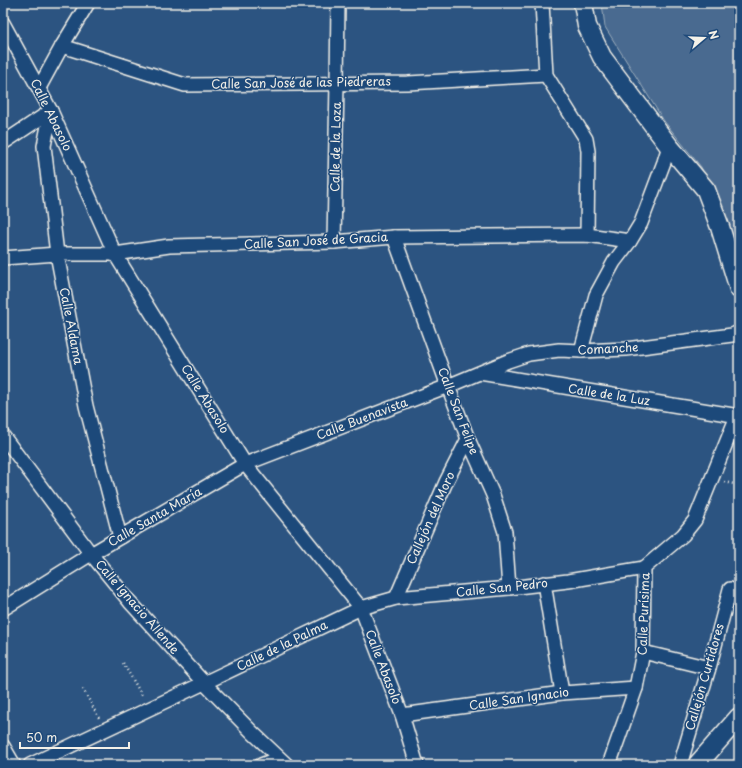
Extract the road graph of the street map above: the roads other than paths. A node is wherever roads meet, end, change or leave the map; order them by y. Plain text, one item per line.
1 (88, 3) edge
2 (338, 3) edge
3 (542, 3) edge
4 (583, 3) edge
5 (3, 23) edge
6 (62, 46) junction
7 (546, 74) junction
8 (338, 83) junction
9 (39, 88) junction
10 (51, 111) junction
11 (3, 143) edge
12 (669, 146) junction
13 (587, 235) junction
14 (394, 237) junction
15 (630, 241) junction
16 (334, 242) junction
17 (58, 254) junction
18 (115, 254) junction
19 (3, 258) edge
20 (739, 289) edge
21 (739, 332) edge
22 (581, 351) junction
23 (480, 373) junction
24 (448, 386) junction
25 (738, 416) edge
26 (3, 436) edge
27 (468, 439) junction
28 (245, 464) junction
29 (120, 537) junction
30 (91, 554) junction
31 (644, 568) junction
32 (544, 583) junction
33 (509, 588) junction
34 (730, 589) dead end
35 (396, 598) junction
36 (361, 608) junction
37 (3, 609) edge
38 (644, 652) junction
39 (709, 668) junction
40 (204, 683) junction
41 (636, 688) junction
42 (562, 693) junction
43 (402, 715) junction
44 (739, 718) edge
45 (3, 746) edge
46 (283, 761) edge
47 (14, 765) edge
48 (30, 765) edge
49 (261, 765) edge
50 (417, 765) edge
51 (609, 765) edge
52 (680, 765) edge
53 (697, 765) edge

1 - 6 street
2 - 8 street, Calle de la Loza
3 - 7 street
4 - 12 main road
5 - 9 street, Calle Abasolo
6 - 8 street, Calle San José de las Piedreras
6 - 9 street
7 - 8 street, Calle San José de las Piedreras
7 - 13 street
8 - 16 street, Calle de la Loza
9 - 10 street, Calle Abasolo
10 - 11 street
10 - 17 street, Calle Aldama
10 - 18 street, Calle Abasolo
12 - 15 street
12 - 20 main road
13 - 14 street, Calle San José de Gracia
13 - 15 street, Calle San José de Gracia
14 - 16 street, Calle San José de Gracia
14 - 24 street, Calle San Felipe
15 - 22 street
16 - 18 street, Calle San José de Gracia
17 - 18 street, Calle San José de Gracia
17 - 19 street, Calle San José de Gracia
17 - 29 street, Calle Aldama
18 - 28 street, Calle Abasolo
21 - 22 street, Comanche
22 - 23 street, Comanche
23 - 24 street, Calle Buenavista
23 - 25 street, Calle de la Luz
24 - 27 street, Calle San Felipe
24 - 28 street, Calle Buenavista
25 - 31 street, Calle Purísima
26 - 30 street, Calle Ignacio Allende
27 - 33 street, Calle San Felipe
27 - 35 street, Callejón del Moro
28 - 29 street, Calle Santa María
28 - 36 street, Calle Abasolo
29 - 30 street, Calle Santa María
30 - 37 street, Calle Santa María
30 - 40 street, Calle Ignacio Allende
31 - 32 street, Calle San Pedro
31 - 38 street, Calle Purísima
32 - 33 street, Calle San Pedro
32 - 42 street
33 - 35 street, Calle San Pedro
34 - 39 street, Callejón Curtidores
35 - 36 street, Calle San Pedro
36 - 40 street, Calle de la Palma
36 - 43 street, Calle Abasolo
38 - 39 street
38 - 41 street, Calle Purísima
39 - 52 street, Callejón Curtidores
40 - 46 street, Calle Ignacio Allende
40 - 48 street, Calle de la Palma
41 - 42 street, Calle San Ignacio
41 - 51 street, Calle Purísima
42 - 43 street, Calle San Ignacio
43 - 50 street, Calle Abasolo
44 - 53 main road
45 - 47 street
46 - 49 street

